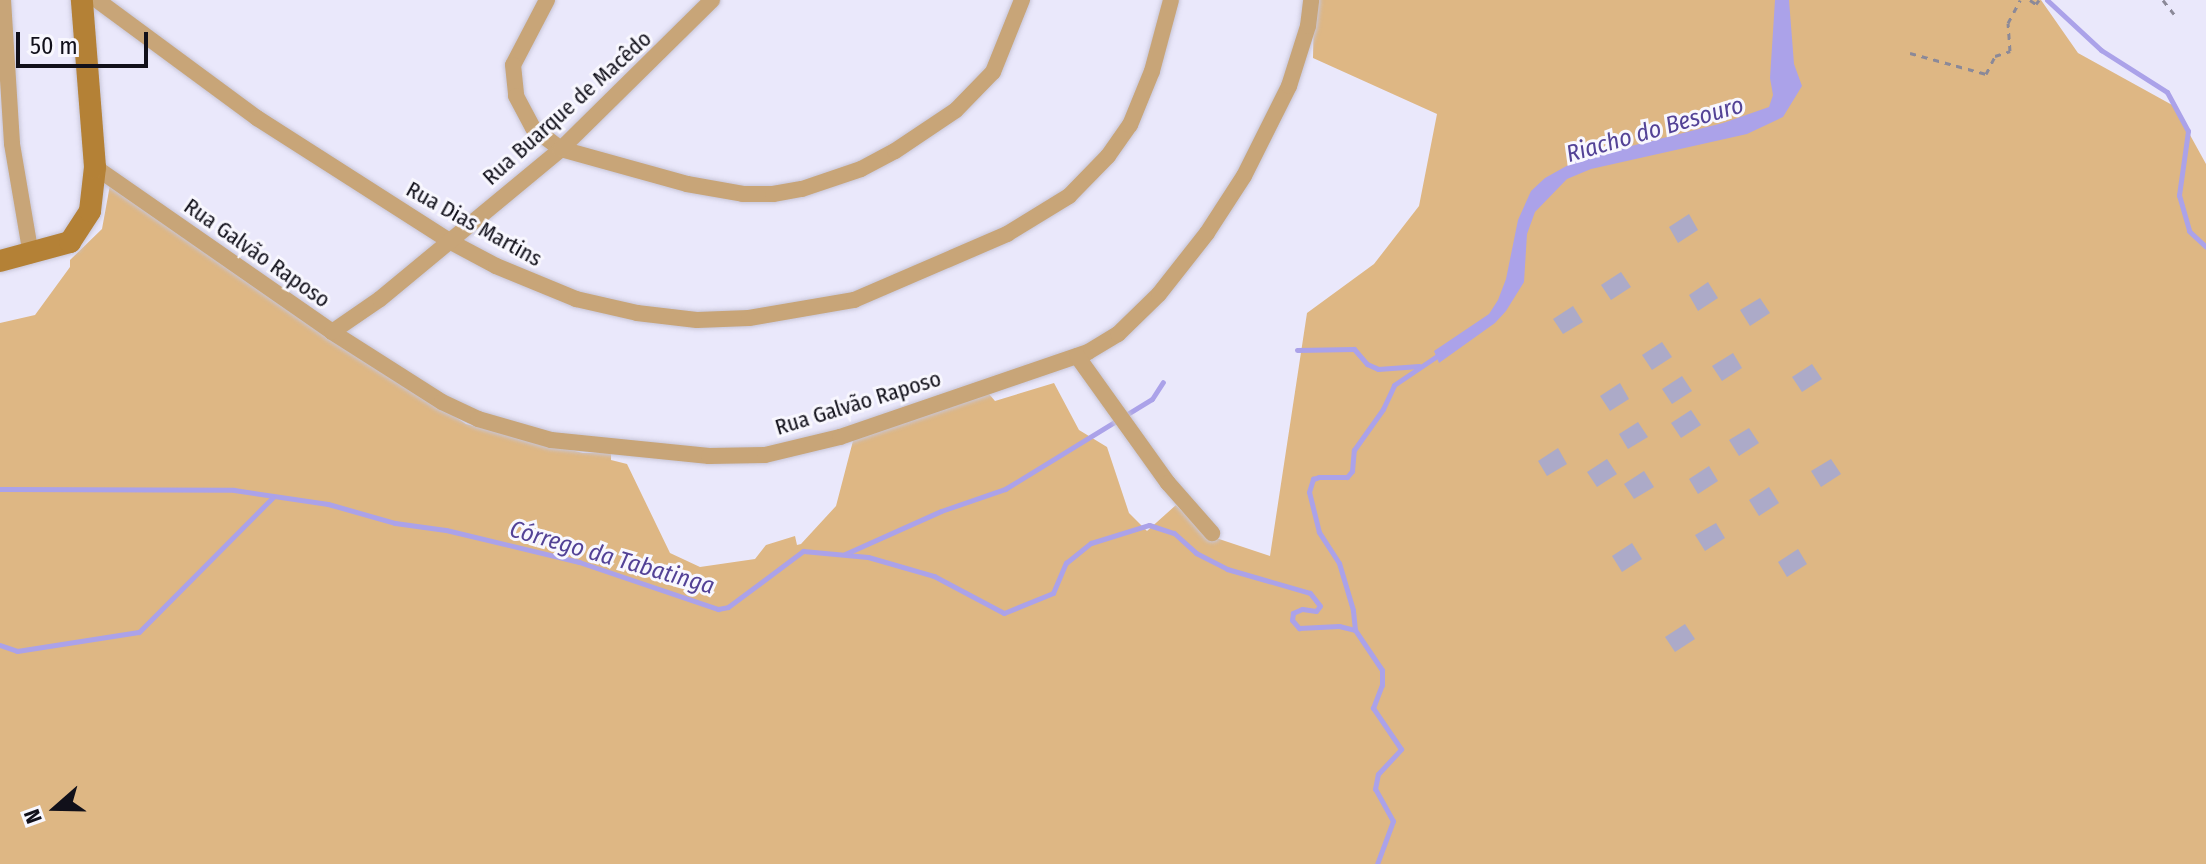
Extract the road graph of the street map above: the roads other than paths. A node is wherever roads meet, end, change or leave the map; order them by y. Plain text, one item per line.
1 (3, 0) edge
2 (82, 0) edge
3 (97, 0) edge
4 (547, 0) edge
5 (712, 0) edge
6 (1022, 0) edge
7 (1171, 0) edge
8 (1311, 0) edge
9 (561, 149) junction
10 (95, 167) junction
11 (449, 241) junction
12 (31, 255) junction
13 (0, 261) edge
14 (332, 332) junction
15 (1077, 356) junction
16 (1212, 533) dead end

1 - 12 street
2 - 10 street
3 - 11 street, Rua Dias Martins
4 - 9 street
5 - 9 street, Rua Buarque de Macêdo
6 - 9 street
7 - 11 street, Rua Dias Martins
8 - 15 street, Rua Galvão Raposo
9 - 11 street, Rua Buarque de Macêdo
10 - 12 street
10 - 14 street, Rua Galvão Raposo
11 - 14 street, Rua Buarque de Macêdo
12 - 13 street
14 - 15 street, Rua Galvão Raposo
15 - 16 street

